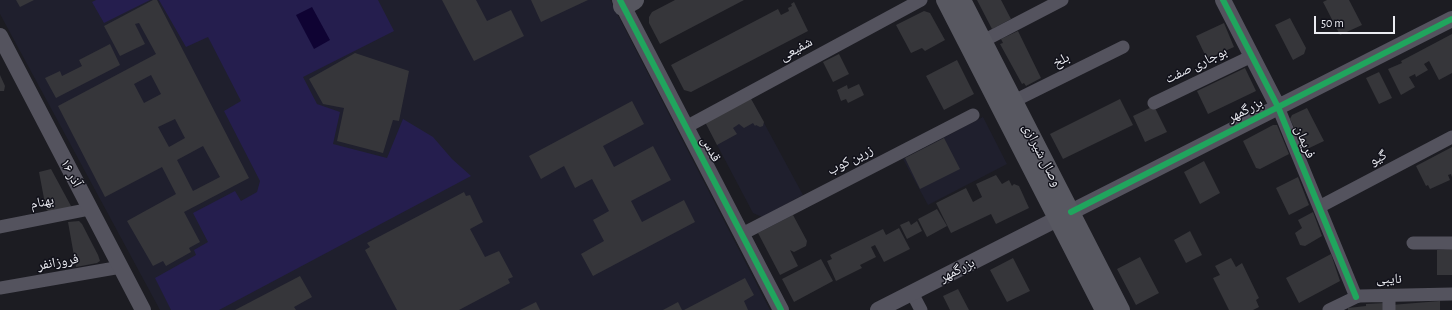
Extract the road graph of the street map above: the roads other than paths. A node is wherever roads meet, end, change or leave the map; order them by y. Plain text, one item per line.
1 (921, 0) edge
2 (945, 0) edge
3 (962, 0) edge
4 (1062, 0) edge
5 (1227, 1) edge
6 (626, 2) edge
7 (1452, 19) edge
8 (983, 41) junction
9 (2, 44) edge
10 (1123, 47) dead end
11 (1252, 56) junction
12 (1014, 102) junction
13 (1154, 103) dead end
14 (1278, 107) junction
15 (973, 115) dead end
16 (686, 127) junction
17 (1452, 137) edge
18 (1319, 207) junction
19 (90, 209) junction
20 (1064, 216) junction
21 (0, 227) edge
22 (742, 234) junction
23 (1413, 243) dead end
24 (1452, 243) edge
25 (121, 267) junction
26 (0, 288) edge
27 (912, 293) junction
28 (1452, 294) edge
29 (1389, 296) junction
30 (1356, 297) junction
31 (1099, 308) edge
32 (143, 310) edge
33 (781, 310) edge
34 (878, 310) edge
35 (921, 310) edge
36 (1122, 310) edge
37 (1329, 310) edge
38 (1389, 310) edge

1 - 16 street, شفیعی
2 - 20 main road, وصال شیرازی
3 - 8 main road, وصال شیرازی
4 - 8 street
5 - 11 street, فریمان
6 - 16 street, قدس
7 - 14 street, بزرگمهر
8 - 12 main road, وصال شیرازی
9 - 19 street, ۱۶ آذر
10 - 12 street, بلخ
11 - 13 street, بوجاری صفت
11 - 14 street, فریمان
12 - 20 main road, وصال شیرازی
14 - 18 street, فریمان
14 - 20 street, بزرگمهر
15 - 22 street, زرین کوب
16 - 22 street, قدس
17 - 18 street, گیو
18 - 30 street, فریمان
19 - 21 street, بهنام
19 - 25 street, ۱۶ آذر
20 - 27 street, بزرگمهر
20 - 31 main road, وصال شیرازی
20 - 36 main road, وصال شیرازی
22 - 33 street, قدس
23 - 24 street
25 - 26 street, فروزانفر
25 - 32 street, ۱۶ آذر
27 - 34 street, بزرگمهر
27 - 35 street
28 - 29 street, نایبی
29 - 30 street, نایبی
29 - 38 street
30 - 37 street, نایبی

